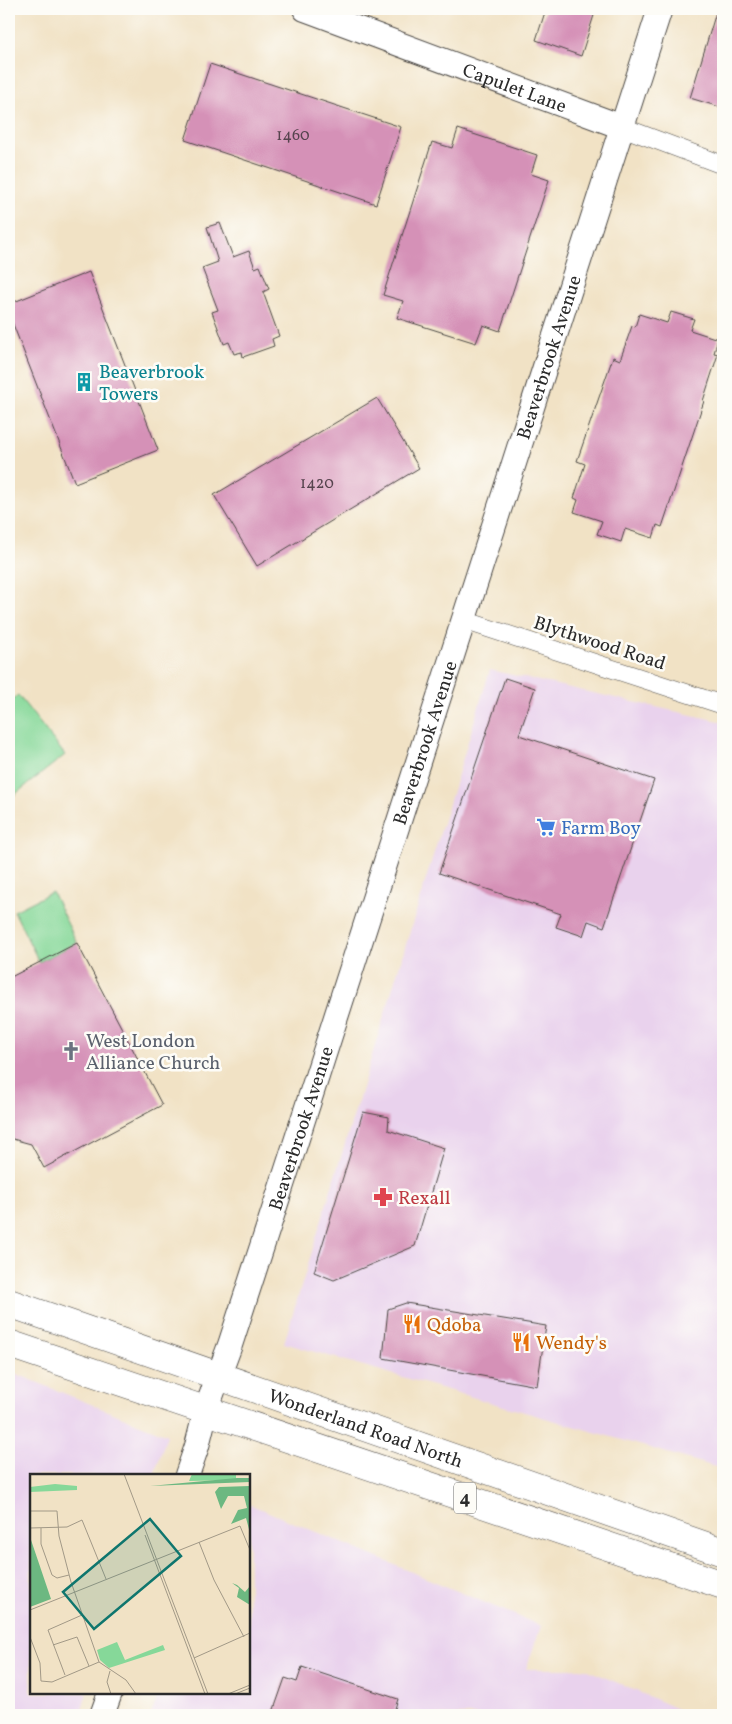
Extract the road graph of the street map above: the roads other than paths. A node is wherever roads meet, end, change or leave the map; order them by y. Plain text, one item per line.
1 (305, 9) edge
2 (660, 9) edge
3 (622, 127) junction
4 (723, 165) edge
5 (463, 620) junction
6 (723, 705) edge
7 (9, 1303) edge
8 (9, 1344) edge
9 (219, 1376) junction
10 (206, 1410) junction
11 (187, 1474) edge
12 (723, 1552) edge
13 (723, 1585) edge
14 (110, 1694) edge
15 (102, 1715) edge

1 - 3 street, Capulet Lane
2 - 3 street, Beaverbrook Avenue
3 - 4 street, Capulet Lane
3 - 5 street, Beaverbrook Avenue
5 - 6 street, Blythwood Road
5 - 9 street, Beaverbrook Avenue
7 - 9 main road, Wonderland Road North / 4
8 - 10 main road, Wonderland Road North / 4
9 - 10 street, Beaverbrook Avenue
9 - 12 main road, Wonderland Road North / 4
10 - 11 street, Beaverbrook Avenue
10 - 13 main road, Wonderland Road North / 4
14 - 15 street

